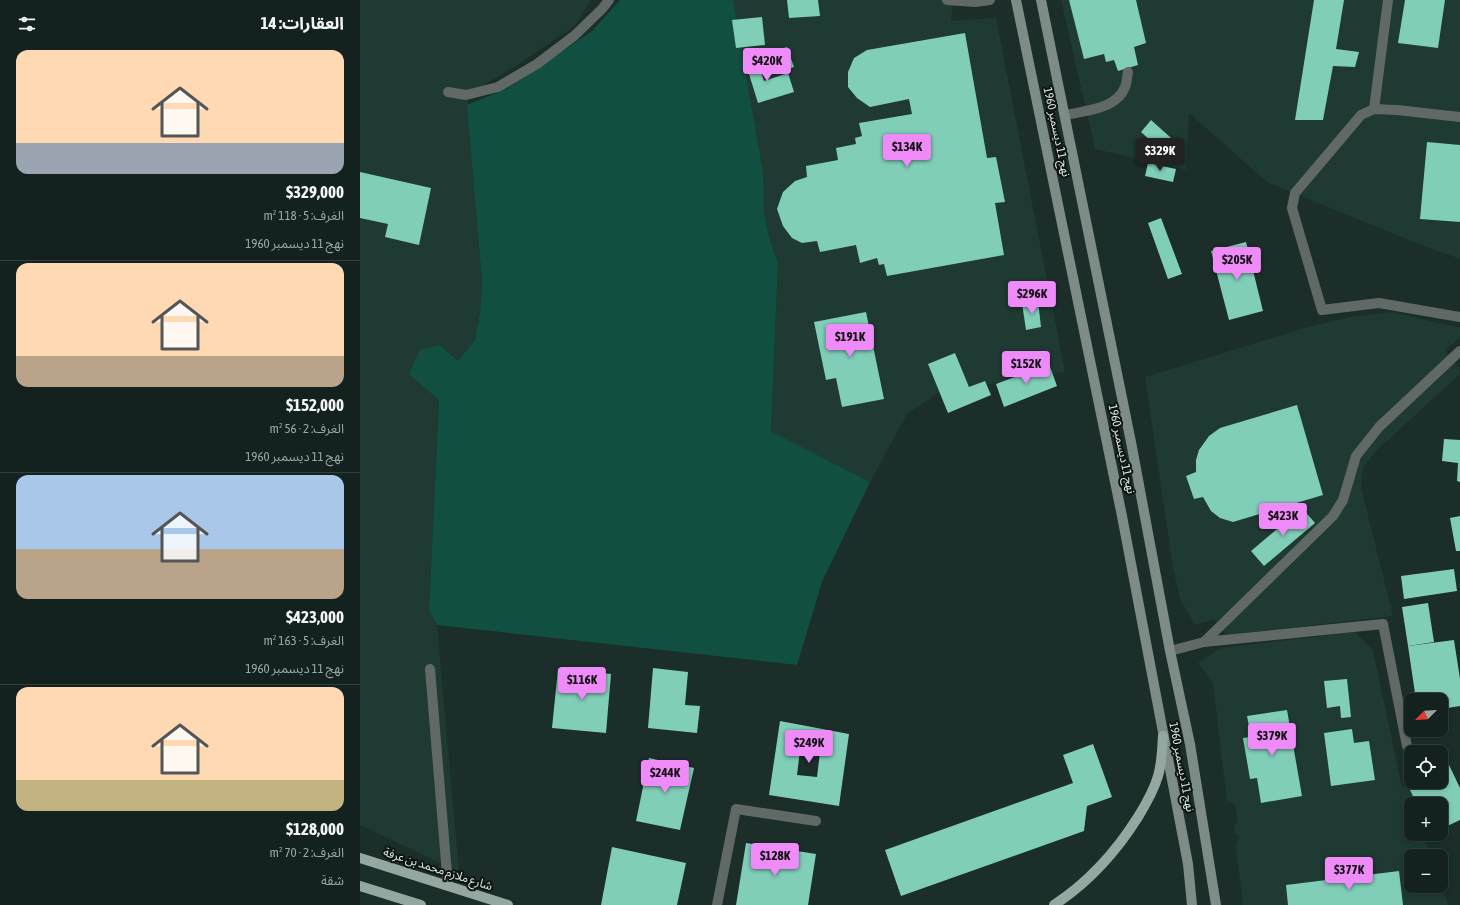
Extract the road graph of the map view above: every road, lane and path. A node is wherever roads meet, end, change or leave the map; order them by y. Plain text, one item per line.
1 (609, 0) edge
2 (947, 0) edge
3 (990, 0) edge
4 (1016, 0) edge
5 (1041, 0) edge
6 (1388, 0) edge
7 (1128, 72) dead end
8 (448, 92) dead end
9 (1374, 109) junction
10 (1065, 115) junction
11 (1460, 117) edge
12 (1460, 317) edge
13 (1460, 351) edge
14 (1204, 642) junction
15 (1170, 651) junction
16 (430, 669) dead end
17 (1163, 736) junction
18 (1407, 745) edge
19 (816, 821) dead end
20 (360, 858) edge
21 (360, 886) edge
22 (448, 886) junction
23 (421, 905) edge
24 (508, 905) edge
25 (717, 905) edge
26 (1054, 905) edge
27 (1192, 905) edge
28 (1216, 905) edge

1 - 8 street
2 - 3 street
4 - 17 main road, نهج 11 ديسمبر 1960
5 - 10 main road, نهج 11 ديسمبر 1960
6 - 9 street
7 - 10 street
9 - 11 street
9 - 12 street
10 - 15 main road, نهج 11 ديسمبر 1960
13 - 14 street
14 - 15 street
14 - 18 street
15 - 28 main road, نهج 11 ديسمبر 1960
16 - 22 street
17 - 26 main road
17 - 27 main road, نهج 11 ديسمبر 1960
19 - 25 street
20 - 22 main road, شارع ملازم محمد بن عرفة
21 - 23 main road
22 - 24 main road, شارع ملازم محمد بن عرفة

